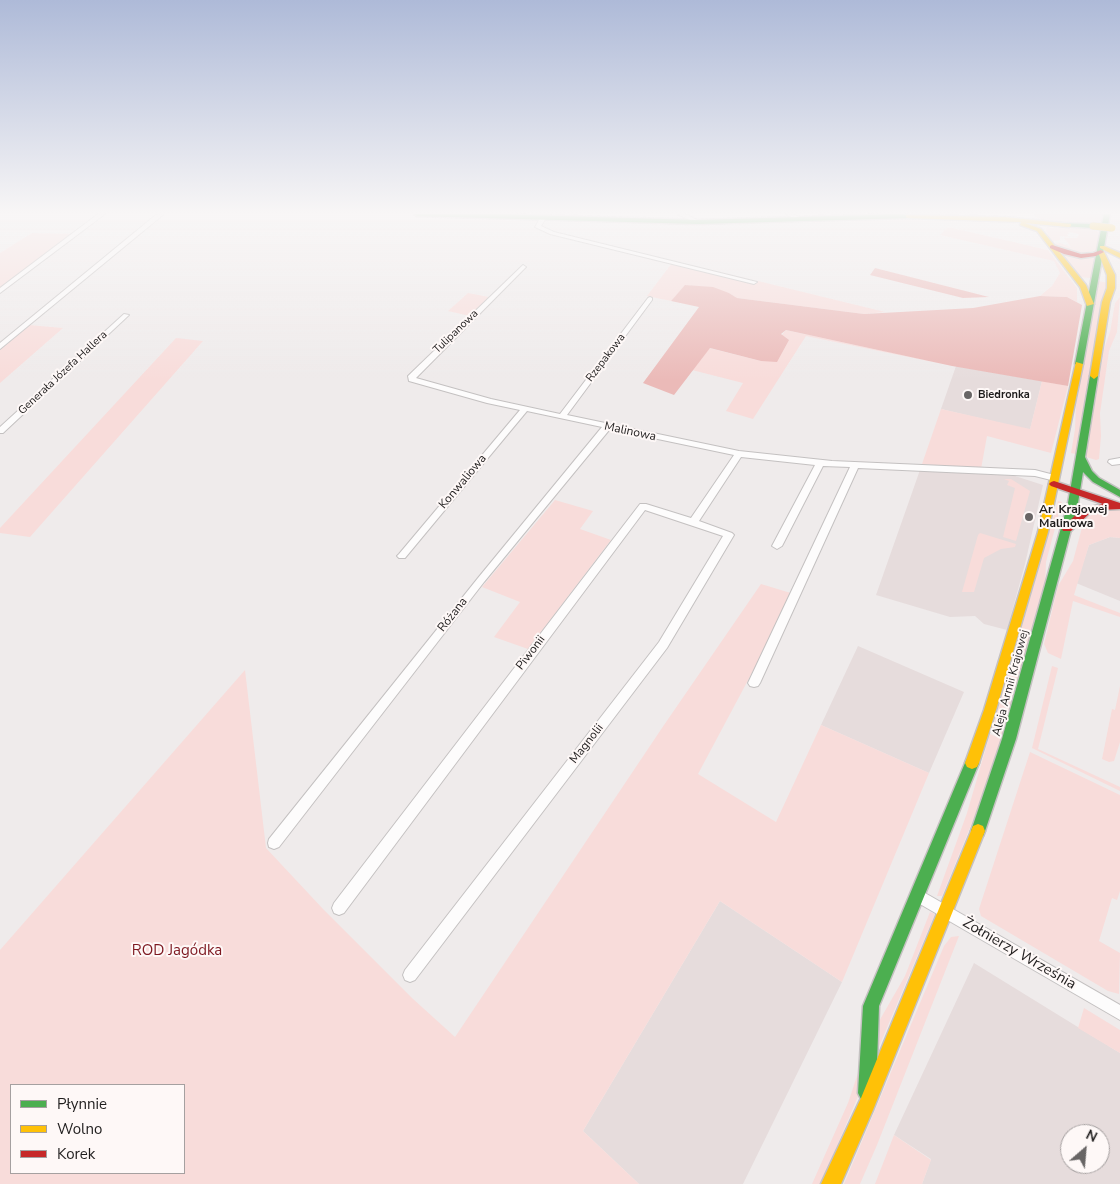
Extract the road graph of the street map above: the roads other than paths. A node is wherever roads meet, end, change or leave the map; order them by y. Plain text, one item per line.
1 (29, 269) edge
2 (94, 269) edge
3 (521, 269) edge
4 (701, 269) edge
5 (1069, 269) edge
6 (1097, 269) edge
7 (1108, 269) edge
8 (754, 282) dead end
9 (0, 291) edge
10 (1120, 294) edge
11 (650, 299) dead end
12 (1090, 304) junction
13 (1105, 311) junction
14 (126, 315) dead end
15 (0, 347) edge
16 (412, 376) joint
17 (524, 409) junction
18 (562, 417) junction
19 (607, 427) junction
20 (0, 431) edge
21 (738, 454) junction
22 (1081, 457) junction
23 (820, 463) junction
24 (855, 465) junction
25 (1055, 481) junction
26 (1075, 488) junction
27 (1120, 494) edge
28 (1120, 498) edge
29 (1120, 506) edge
30 (693, 522) junction
31 (1067, 529) junction
32 (777, 546) dead end
33 (402, 556) dead end
34 (754, 683) dead end
35 (274, 843) dead end
36 (918, 896) junction
37 (339, 908) dead end
38 (946, 911) junction
39 (410, 975) dead end
40 (1120, 1013) edge
41 (867, 1104) junction
42 (831, 1184) edge

1 - 9 street
2 - 15 street
3 - 16 street, Tulipanowa
4 - 8 street
5 - 12 main road
6 - 12 main road, Aleja Armii Krajowej
7 - 13 main road, Aleja Armii Krajowej
10 - 13 main road
11 - 18 street, Rzepakowa
12 - 25 main road, Aleja Armii Krajowej
13 - 22 main road, Aleja Armii Krajowej
14 - 20 street, Generała Józefa Hallera
16 - 17 street, Malinowa
17 - 18 street, Malinowa
17 - 33 street, Konwaliowa
18 - 19 street, Malinowa
19 - 21 street, Malinowa
19 - 35 street, Różana
21 - 23 street, Malinowa
21 - 30 street
22 - 26 main road, Aleja Armii Krajowej
22 - 27 main road
23 - 24 street, Malinowa
23 - 32 street
24 - 25 street, Malinowa
24 - 34 street
25 - 26 main road
25 - 36 main road, Aleja Armii Krajowej
26 - 28 main road
26 - 29 main road
26 - 31 main road, Aleja Armii Krajowej
29 - 31 main road
30 - 37 street, Piwonii
30 - 39 street, Magnolii
31 - 38 main road, Aleja Armii Krajowej
36 - 38 street, Żołnierzy Września
36 - 41 main road, Aleja Armii Krajowej
38 - 40 street, Żołnierzy Września
38 - 41 main road, Aleja Armii Krajowej
41 - 42 main road, Aleja Armii Krajowej

